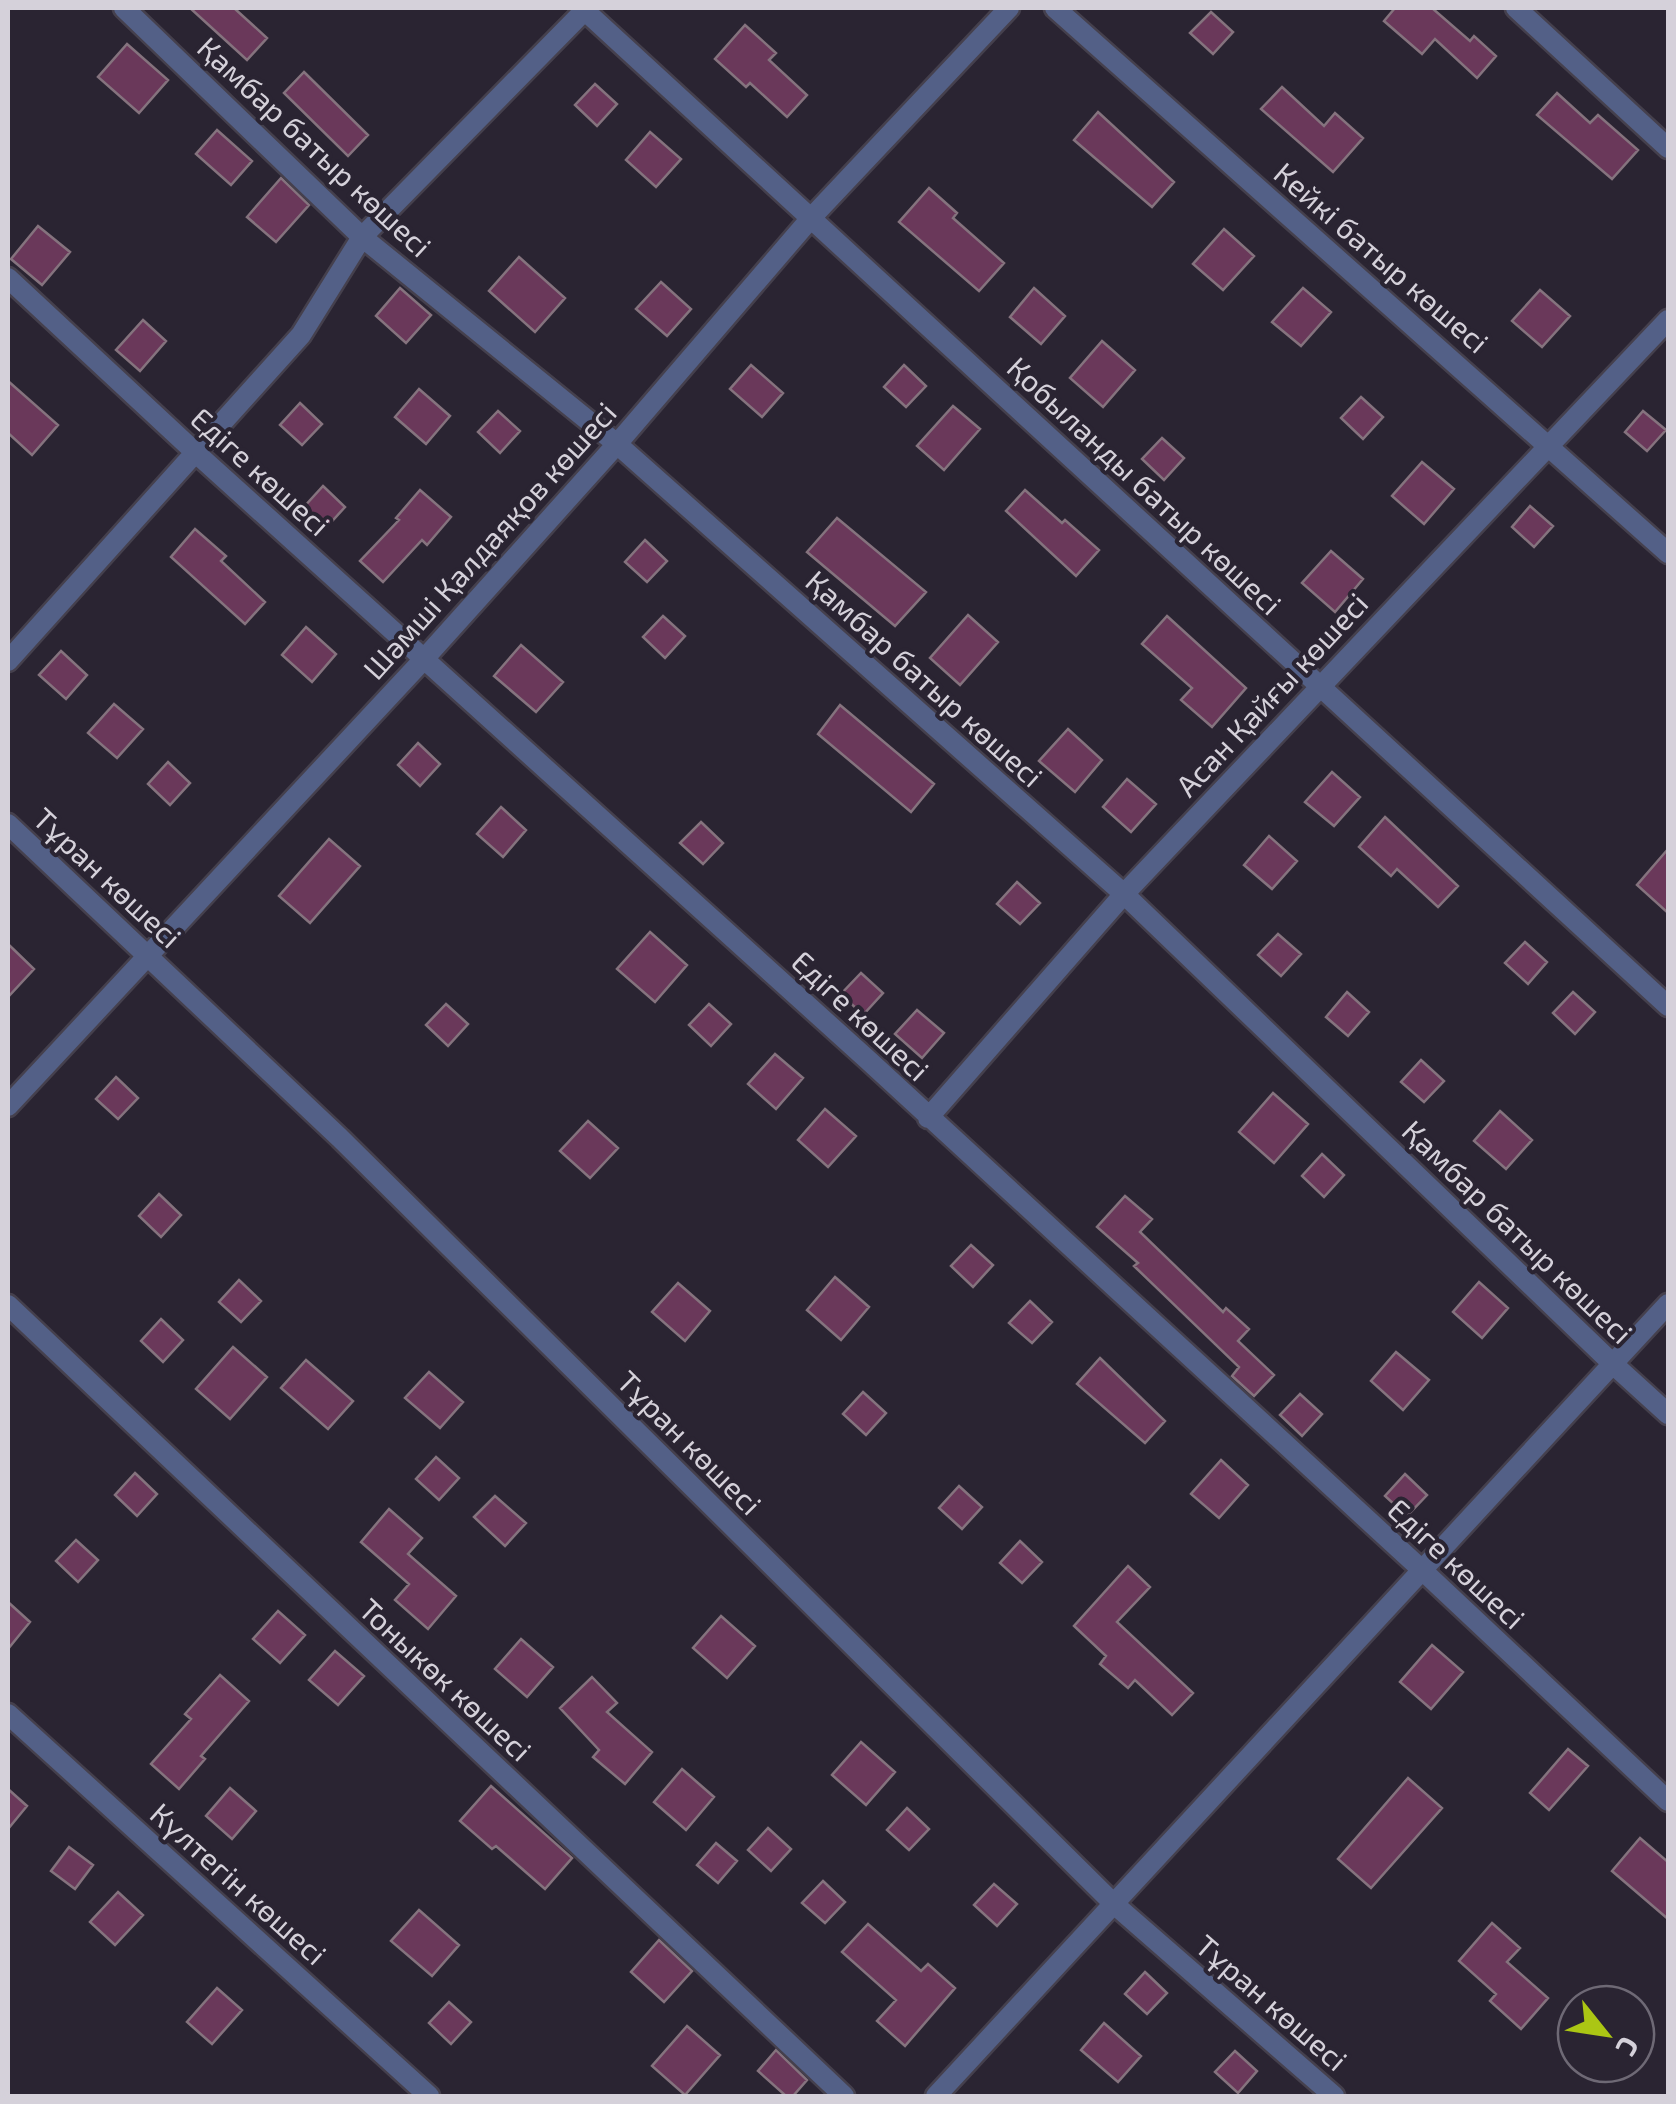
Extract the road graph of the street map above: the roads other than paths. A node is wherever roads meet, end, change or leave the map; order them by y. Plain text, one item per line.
1 (124, 8) edge
2 (584, 8) edge
3 (1009, 8) edge
4 (1055, 8) edge
5 (1516, 8) edge
6 (1668, 148) edge
7 (811, 218) junction
8 (362, 238) junction
9 (8, 278) edge
10 (1668, 320) edge
11 (617, 444) junction
12 (1550, 444) junction
13 (196, 453) junction
14 (1668, 553) edge
15 (424, 659) junction
16 (8, 661) edge
17 (1319, 686) junction
18 (8, 824) edge
19 (1124, 894) junction
20 (147, 953) junction
21 (1668, 1006) edge
22 (8, 1106) edge
23 (928, 1118) junction
24 (1668, 1304) edge
25 (8, 1305) edge
26 (1613, 1364) junction
27 (1668, 1414) edge
28 (1422, 1568) junction
29 (8, 1714) edge
30 (1668, 1801) edge
31 (1114, 1904) junction
32 (429, 2096) edge
33 (844, 2096) edge
34 (936, 2096) edge
35 (1334, 2096) edge

1 - 8 street, Қамбар батыр көшесі
2 - 7 street, Қобыланды батыр көшесі
2 - 8 street
3 - 7 street, Шәмші Қалдаяқов көшесі
4 - 12 street, Кейкі батыр көшесі
5 - 6 street
7 - 11 street, Шәмші Қалдаяқов көшесі
7 - 17 street, Қобыланды батыр көшесі
8 - 11 street, Қамбар батыр көшесі
8 - 13 street
9 - 13 street, Едіге көшесі
10 - 12 street, Асан Қайғы көшесі
11 - 15 street, Шәмші Қалдаяқов көшесі
11 - 19 street, Қамбар батыр көшесі
12 - 14 street, Кейкі батыр көшесі
12 - 17 street, Асан Қайғы көшесі
13 - 15 street, Едіге көшесі
13 - 16 street
15 - 20 street, Шәмші Қалдаяқов көшесі
15 - 23 street, Едіге көшесі
17 - 19 street, Асан Қайғы көшесі
17 - 21 street, Қобыланды батыр көшесі
18 - 20 street, Тұран көшесі
19 - 23 street, Асан Қайғы көшесі
19 - 26 street, Қамбар батыр көшесі
20 - 22 street, Шәмші Қалдаяқов көшесі
20 - 31 street, Тұран көшесі
23 - 28 street, Едіге көшесі
24 - 26 street
25 - 33 street, Тоныкөк көшесі
26 - 27 street, Қамбар батыр көшесі
26 - 28 street
28 - 30 street, Едіге көшесі
28 - 31 street
29 - 32 street, Күлтегін көшесі
31 - 34 street
31 - 35 street, Тұран көшесі

